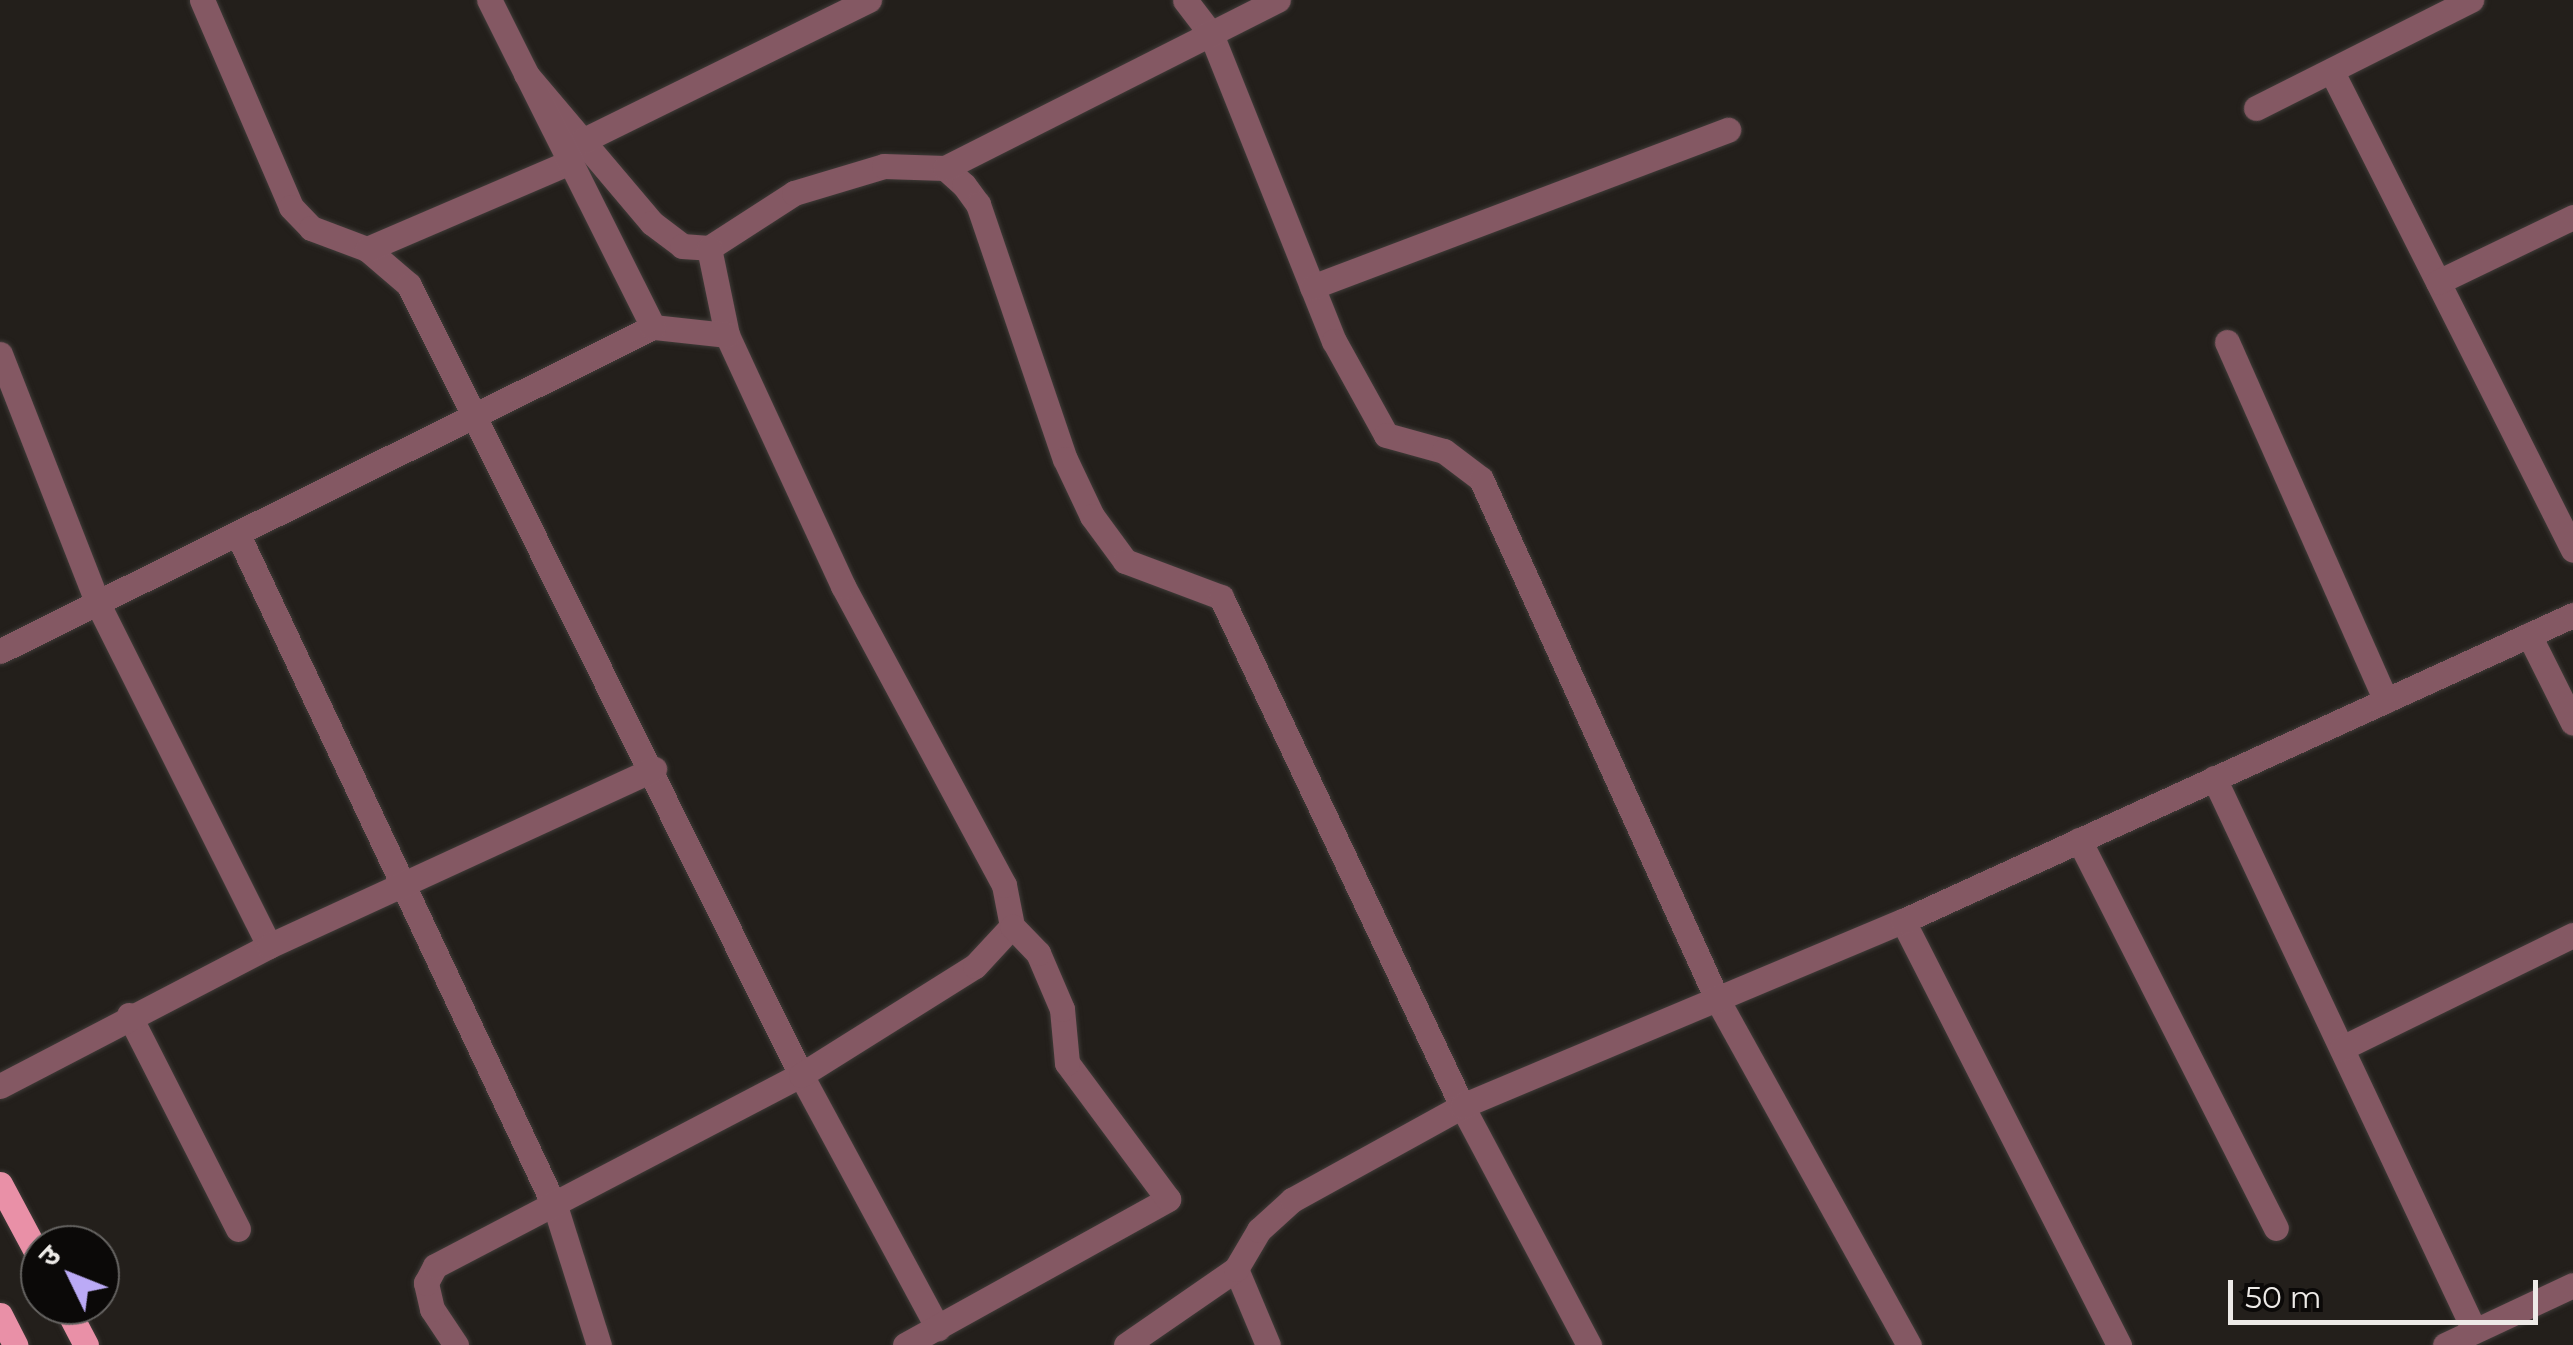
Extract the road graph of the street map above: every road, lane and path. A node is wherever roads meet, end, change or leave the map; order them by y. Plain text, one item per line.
1 (202, 0) edge
2 (490, 0) edge
3 (869, 0) edge
4 (1184, 0) edge
5 (1278, 0) edge
6 (2471, 0) edge
7 (1211, 34) junction
8 (2332, 72) junction
9 (2256, 108) dead end
10 (1728, 130) dead end
11 (576, 151) junction
12 (945, 168) junction
13 (2573, 217) edge
14 (709, 248) junction
15 (367, 249) junction
16 (2438, 282) junction
17 (1312, 286) junction
18 (652, 328) junction
19 (726, 334) junction
20 (2227, 342) dead end
21 (0, 354) edge
22 (475, 420) junction
23 (239, 537) junction
24 (2573, 550) edge
25 (100, 606) junction
26 (2573, 615) edge
27 (2529, 635) junction
28 (0, 651) edge
29 (2386, 700) junction
30 (2573, 722) edge
31 (654, 769) junction
32 (2214, 778) junction
33 (2079, 840) junction
34 (404, 886) junction
35 (1903, 920) junction
36 (1012, 926) junction
37 (2573, 935) edge
38 (269, 946) junction
39 (1716, 1000) junction
40 (130, 1015) junction
41 (2342, 1048) junction
42 (801, 1075) junction
43 (0, 1086) edge
44 (1462, 1106) junction
45 (0, 1184) edge
46 (556, 1208) junction
47 (22, 1225) edge
48 (2276, 1228) dead end
49 (238, 1229) dead end
50 (1236, 1269) junction
51 (2573, 1285) edge
52 (0, 1315) edge
53 (938, 1328) junction
54 (2474, 1330) junction
55 (15, 1345) edge
56 (456, 1345) edge
57 (599, 1345) edge
58 (905, 1345) edge
59 (1126, 1345) edge
60 (1268, 1345) edge
61 (1589, 1345) edge
62 (1909, 1345) edge
63 (2119, 1345) edge
64 (2445, 1345) edge

1 - 15 street
2 - 11 street
3 - 11 street
4 - 7 street
5 - 7 street
6 - 8 street
7 - 12 street
7 - 17 street
8 - 9 street
8 - 16 street
10 - 17 street
11 - 14 street
11 - 15 street
11 - 18 street
12 - 14 street
12 - 44 street
13 - 16 street
14 - 19 street
15 - 22 street
16 - 24 street
17 - 39 street
18 - 19 street
18 - 22 street
19 - 36 street
20 - 29 street
21 - 25 street
22 - 23 street
22 - 31 street
23 - 25 street
23 - 34 street
25 - 28 street
25 - 38 street
26 - 27 street
27 - 29 street
27 - 30 street
29 - 32 street
31 - 34 street
31 - 42 street
32 - 33 street
32 - 41 street
33 - 35 street
33 - 48 street
34 - 38 street
34 - 46 street
35 - 39 street
35 - 63 street
36 - 42 street
36 - 53 street
37 - 41 street
38 - 40 street
39 - 44 street
39 - 62 street
40 - 43 street
40 - 49 street
41 - 54 street
42 - 46 street
42 - 53 street
44 - 50 street
44 - 61 street
45 - 47 main road
46 - 56 street
46 - 57 street
50 - 59 street
50 - 60 street
51 - 54 street
52 - 55 main road
53 - 58 street
54 - 64 street

